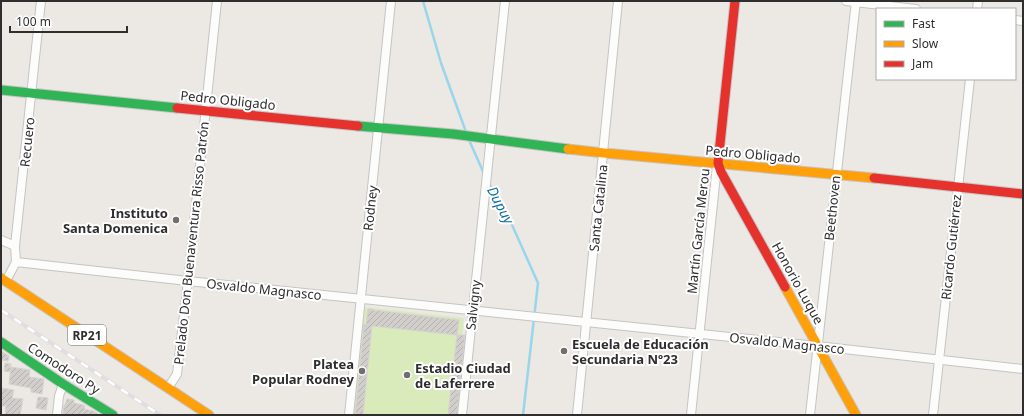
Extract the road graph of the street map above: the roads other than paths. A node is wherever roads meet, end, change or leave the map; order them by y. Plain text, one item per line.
1 (41, 1) edge
2 (217, 1) edge
3 (391, 1) edge
4 (505, 1) edge
5 (618, 1) edge
6 (735, 1) edge
7 (846, 1) edge
8 (855, 2) edge
9 (907, 8) edge
10 (970, 80) edge
11 (1, 90) edge
12 (32, 94) junction
13 (205, 110) junction
14 (378, 128) junction
15 (486, 139) junction
16 (604, 153) junction
17 (718, 163) junction
18 (836, 174) junction
19 (958, 188) junction
20 (1023, 194) edge
21 (1, 240) edge
22 (15, 246) junction
23 (16, 262) junction
24 (4, 279) edge
25 (188, 281) junction
26 (360, 298) junction
27 (473, 310) junction
28 (586, 322) junction
29 (700, 334) junction
30 (1, 342) edge
31 (817, 346) junction
32 (938, 361) junction
33 (1023, 369) edge
34 (63, 384) junction
35 (168, 388) junction
36 (57, 415) edge
37 (113, 415) edge
38 (209, 415) edge
39 (349, 415) edge
40 (462, 415) edge
41 (577, 415) edge
42 (691, 415) edge
43 (810, 415) edge
44 (856, 415) edge
45 (933, 415) edge

1 - 12 street, Recuero
2 - 13 street, Prelado Don Buenaventura Risso Patrón
3 - 14 street, Rodney
4 - 15 street
5 - 16 street, Santa Catalina
6 - 17 street, Martín García Merou
7 - 8 street
8 - 9 street
8 - 18 street, Beethoven
10 - 19 street, Ricardo Gutiérrez
11 - 12 street, Pedro Obligado
12 - 13 street, Pedro Obligado
12 - 22 street, Recuero
13 - 14 street, Pedro Obligado
13 - 25 street, Prelado Don Buenaventura Risso Patrón
14 - 15 street, Pedro Obligado
14 - 26 street, Rodney
15 - 16 street, Pedro Obligado
15 - 27 street, Salvigny
16 - 17 street, Pedro Obligado
16 - 28 street, Santa Catalina
17 - 18 street, Pedro Obligado
17 - 29 street, Martín García Merou
17 - 31 street, Honorio Luque
18 - 19 street, Pedro Obligado
18 - 31 street, Beethoven
19 - 20 street, Pedro Obligado
19 - 32 street, Ricardo Gutiérrez
21 - 22 street
22 - 23 street, Recuero
23 - 24 street
23 - 25 street, Osvaldo Magnasco
24 - 35 street, RP21
25 - 26 street, Osvaldo Magnasco
25 - 35 street, Prelado Don Buenaventura Risso Patrón
26 - 27 street, Osvaldo Magnasco
26 - 39 street, Rodney
27 - 28 street, Osvaldo Magnasco
27 - 40 street, Salvigny
28 - 29 street, Osvaldo Magnasco
28 - 41 street, Santa Catalina
29 - 31 street, Osvaldo Magnasco
29 - 42 street, Martín García Merou
30 - 34 street, Comodoro Py
31 - 32 street, Osvaldo Magnasco
31 - 43 street, Beethoven
31 - 44 street, Honorio Luque
32 - 33 street, Osvaldo Magnasco
32 - 45 street, Ricardo Gutiérrez
34 - 36 street
34 - 37 street, Comodoro Py
35 - 38 street, RP21

